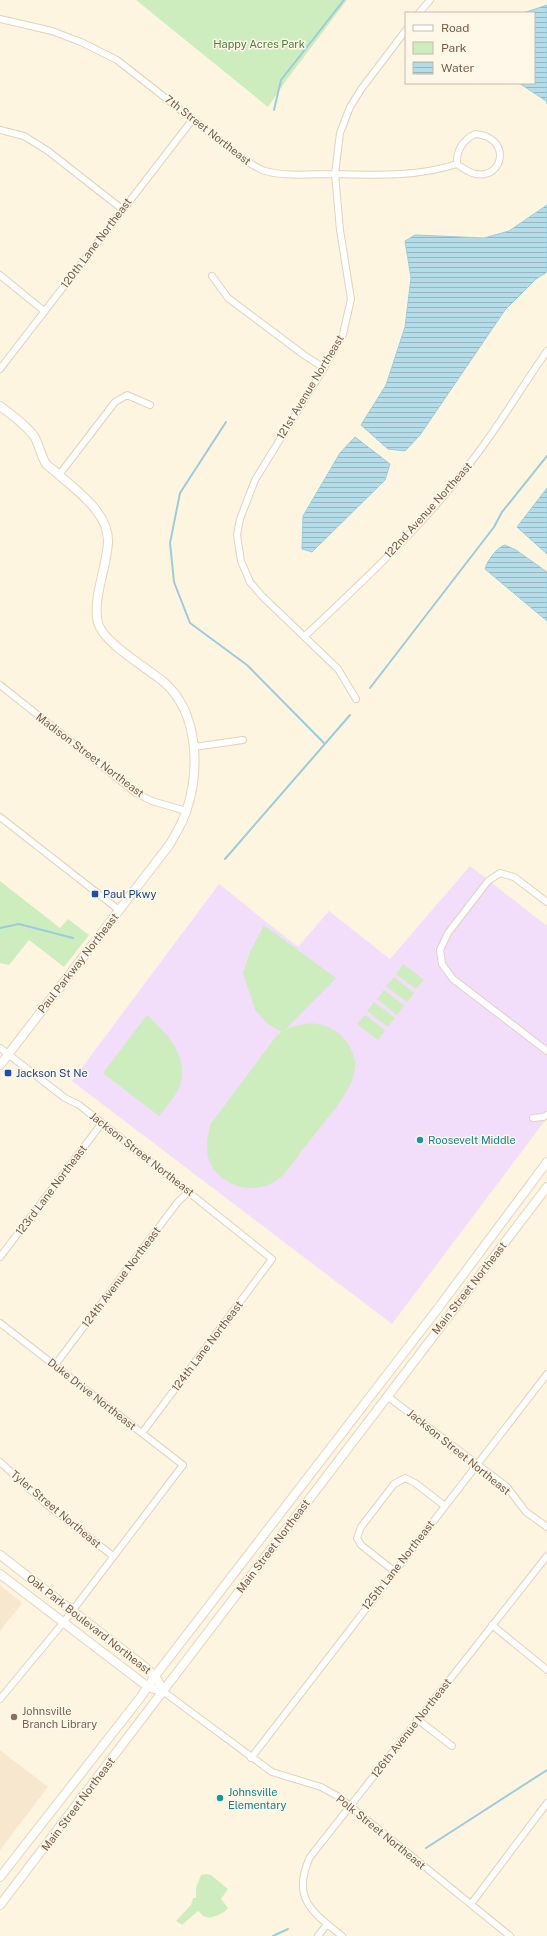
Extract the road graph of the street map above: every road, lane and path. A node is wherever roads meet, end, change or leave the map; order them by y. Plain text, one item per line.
1 (430, 0) edge
2 (421, 12) edge
3 (0, 19) edge
4 (405, 31) edge
5 (193, 119) junction
6 (0, 130) edge
7 (457, 164) junction
8 (335, 174) junction
9 (122, 209) junction
10 (0, 275) edge
11 (212, 276) dead end
12 (44, 311) junction
13 (547, 352) edge
14 (324, 368) junction
15 (0, 369) edge
16 (150, 405) dead end
17 (0, 406) edge
18 (59, 475) junction
19 (305, 636) junction
20 (0, 685) edge
21 (356, 699) dead end
22 (244, 740) dead end
23 (194, 747) junction
24 (186, 811) junction
25 (0, 817) edge
26 (547, 902) edge
27 (119, 910) junction
28 (0, 1048) edge
29 (547, 1051) edge
30 (8, 1055) junction
31 (0, 1065) edge
32 (547, 1115) edge
33 (533, 1118) dead end
34 (102, 1123) junction
35 (547, 1162) edge
36 (547, 1187) edge
37 (188, 1191) junction
38 (0, 1257) edge
39 (272, 1259) joint
40 (0, 1323) edge
41 (55, 1365) junction
42 (547, 1374) edge
43 (387, 1396) junction
44 (142, 1432) junction
45 (0, 1462) edge
46 (477, 1464) junction
47 (444, 1506) junction
48 (547, 1527) edge
49 (0, 1555) edge
50 (113, 1556) junction
51 (547, 1556) edge
52 (394, 1571) junction
53 (0, 1574) edge
54 (72, 1612) junction
55 (63, 1623) junction
56 (492, 1625) junction
57 (547, 1670) edge
58 (155, 1676) junction
59 (148, 1687) junction
60 (164, 1692) junction
61 (0, 1699) edge
62 (417, 1719) junction
63 (452, 1746) dead end
64 (251, 1758) junction
65 (547, 1803) edge
66 (350, 1806) junction
67 (0, 1877) edge
68 (471, 1904) junction
69 (0, 1906) edge
70 (327, 1924) junction
71 (318, 1936) edge
72 (342, 1936) edge
73 (510, 1936) edge

1 - 2 street
3 - 5 street, 7th Street Northeast
4 - 8 street, 121st Avenue Northeast
5 - 8 street, 7th Street Northeast
5 - 9 street, 120th Lane Northeast
6 - 9 street
7 - 7 street
7 - 8 street, 7th Street Northeast
8 - 14 street, 121st Avenue Northeast
9 - 12 street, 120th Lane Northeast
10 - 12 street
11 - 14 street
12 - 15 street, 120th Lane Northeast
13 - 19 street, 122nd Avenue Northeast
14 - 19 street, 121st Avenue Northeast
16 - 18 street
17 - 18 main road, Paul Parkway Northeast
18 - 23 main road, Paul Parkway Northeast
19 - 21 street, 121st Avenue Northeast
20 - 24 street, Madison Street Northeast
22 - 23 street
23 - 24 main road, Paul Parkway Northeast
24 - 27 main road, Paul Parkway Northeast
25 - 27 street
26 - 29 street
27 - 30 main road, Paul Parkway Northeast
28 - 30 street
30 - 31 main road, Paul Parkway Northeast
30 - 34 street, Jackson Street Northeast
32 - 33 street
34 - 37 street, Jackson Street Northeast
34 - 38 street, 123rd Lane Northeast
35 - 58 main road, Main Street Northeast
36 - 43 main road, Main Street Northeast
37 - 39 street, Jackson Street Northeast
37 - 41 street, 124th Avenue Northeast
39 - 44 street, 124th Lane Northeast
40 - 41 street, Duke Drive Northeast
41 - 44 street, Duke Drive Northeast
42 - 46 street, 125th Lane Northeast
43 - 46 street, Jackson Street Northeast
43 - 60 main road, Main Street Northeast
44 - 50 street, Duke Drive Northeast
45 - 50 street, Tyler Street Northeast
46 - 47 street, 125th Lane Northeast
46 - 48 street, Jackson Street Northeast
47 - 52 street, 125th Lane Northeast
47 - 52 street
49 - 54 main road, Oak Park Boulevard Northeast
50 - 54 street
51 - 56 street, 126th Avenue Northeast
52 - 64 street, 125th Lane Northeast
53 - 55 main road, Oak Park Boulevard Northeast
54 - 55 street
54 - 58 main road, Oak Park Boulevard Northeast
55 - 59 main road, Oak Park Boulevard Northeast
55 - 61 street
56 - 57 street
56 - 62 street, 126th Avenue Northeast
58 - 59 main road, Main Street Northeast
58 - 60 main road, Oak Park Boulevard Northeast
59 - 60 main road, Oak Park Boulevard Northeast
59 - 67 main road, Main Street Northeast
60 - 64 street, Polk Street Northeast
60 - 69 main road, Main Street Northeast
62 - 63 street
62 - 66 street, 126th Avenue Northeast
64 - 66 street, Polk Street Northeast
65 - 68 street
66 - 68 street, Polk Street Northeast
66 - 70 street, 126th Avenue Northeast
68 - 73 street, Polk Street Northeast
70 - 71 street
70 - 72 street

